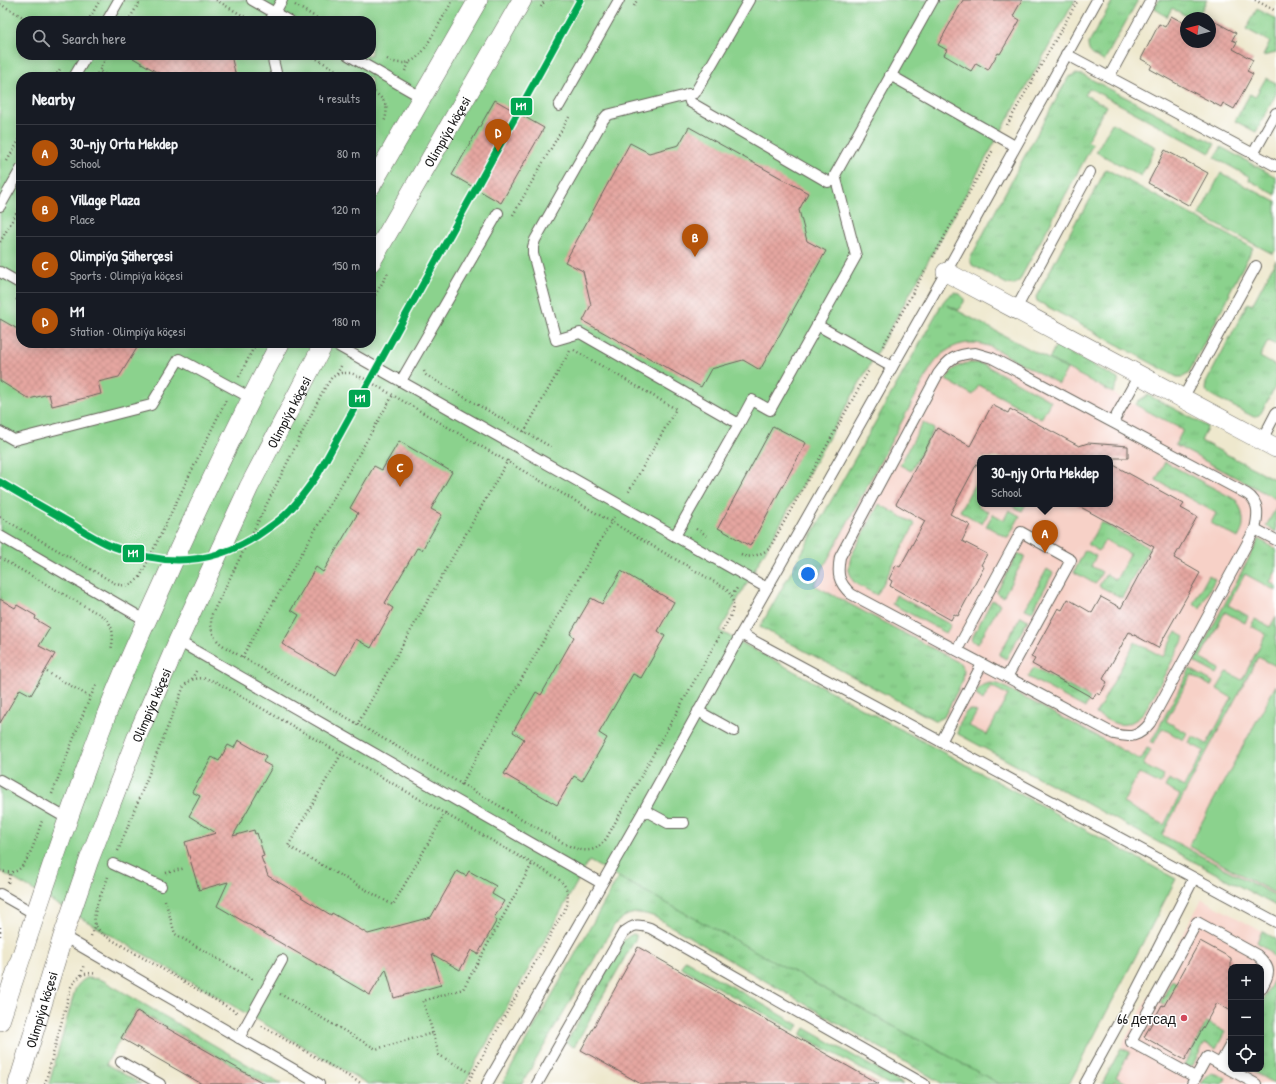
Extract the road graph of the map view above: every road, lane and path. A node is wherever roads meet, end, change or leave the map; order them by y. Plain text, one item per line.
1 (100, 0) edge
2 (119, 0) edge
3 (141, 0) edge
4 (216, 0) edge
5 (252, 0) edge
6 (453, 0) edge
7 (478, 0) edge
8 (522, 0) edge
9 (620, 0) edge
10 (749, 0) edge
11 (933, 0) edge
12 (1078, 0) edge
13 (1097, 0) edge
14 (1151, 0) edge
15 (1255, 0) edge
16 (287, 2) edge
17 (0, 4) edge
18 (1276, 11) edge
19 (21, 16) edge
20 (91, 16) edge
21 (110, 16) edge
22 (131, 16) edge
23 (243, 16) edge
24 (271, 16) edge
25 (273, 16) edge
26 (313, 16) edge
27 (1066, 54) junction
28 (386, 58) dead end
29 (85, 60) edge
30 (105, 60) edge
31 (273, 60) edge
32 (319, 60) edge
33 (357, 60) edge
34 (99, 71) edge
35 (79, 72) edge
36 (276, 72) edge
37 (339, 72) edge
38 (890, 75) junction
39 (1109, 78) junction
40 (376, 93) edge
41 (688, 94) junction
42 (423, 98) junction
43 (559, 106) dead end
44 (1276, 113) edge
45 (381, 128) dead end
46 (1000, 138) junction
47 (16, 146) edge
48 (1015, 146) junction
49 (1253, 154) junction
50 (1276, 166) edge
51 (4, 167) dead end
52 (1090, 172) dead end
53 (16, 178) edge
54 (376, 178) edge
55 (836, 180) junction
56 (0, 206) edge
57 (498, 213) dead end
58 (16, 215) edge
59 (0, 242) edge
60 (376, 253) edge
61 (933, 257) dead end
62 (929, 264) dead end
63 (1256, 266) dead end
64 (0, 272) edge
65 (946, 272) junction
66 (16, 280) edge
67 (1016, 309) junction
68 (817, 326) junction
69 (253, 348) edge
70 (277, 348) edge
71 (321, 348) edge
72 (342, 348) edge
73 (876, 358) junction
74 (892, 367) junction
75 (1139, 374) junction
76 (401, 381) junction
77 (232, 388) junction
78 (393, 395) junction
79 (251, 398) junction
80 (1183, 398) junction
81 (1276, 413) edge
82 (1113, 422) junction
83 (739, 424) junction
84 (0, 432) edge
85 (1269, 444) edge
86 (516, 446) junction
87 (507, 461) junction
88 (621, 505) junction
89 (0, 516) edge
90 (611, 522) junction
91 (1254, 529) junction
92 (700, 531) dead end
93 (0, 536) edge
94 (675, 536) junction
95 (713, 539) dead end
96 (1276, 540) edge
97 (739, 554) dead end
98 (0, 558) edge
99 (767, 588) junction
100 (147, 621) junction
101 (741, 634) junction
102 (178, 641) junction
103 (957, 650) junction
104 (109, 657) dead end
105 (242, 658) junction
106 (982, 664) junction
107 (47, 672) dead end
108 (1007, 677) junction
109 (96, 684) dead end
110 (90, 697) junction
111 (109, 709) junction
112 (698, 711) junction
113 (358, 724) junction
114 (734, 730) dead end
115 (349, 739) junction
116 (941, 742) junction
117 (341, 754) junction
118 (0, 780) edge
119 (462, 784) junction
120 (454, 799) junction
121 (47, 807) junction
122 (644, 810) junction
123 (445, 814) junction
124 (68, 819) junction
125 (684, 823) dead end
126 (113, 864) junction
127 (532, 864) junction
128 (185, 868) dead end
129 (0, 871) edge
130 (1194, 878) junction
131 (601, 882) junction
132 (161, 886) junction
133 (0, 894) edge
134 (35, 914) junction
135 (1276, 922) edge
136 (0, 927) edge
137 (0, 936) edge
138 (63, 936) junction
139 (282, 960) dead end
140 (99, 974) dead end
141 (1264, 983) edge
142 (267, 987) junction
143 (249, 1019) junction
144 (0, 1021) edge
145 (433, 1033) junction
146 (239, 1038) junction
147 (1228, 1049) edge
148 (122, 1062) dead end
149 (1220, 1064) junction
150 (473, 1074) junction
151 (1193, 1081) edge
152 (18, 1084) edge
153 (45, 1084) edge
154 (160, 1084) edge
155 (319, 1084) edge
156 (362, 1084) edge
157 (467, 1084) edge
158 (487, 1084) edge
159 (537, 1084) edge
160 (924, 1084) edge
161 (1085, 1084) edge
162 (1256, 1084) edge

1 - 20 path
2 - 21 lane
3 - 22 path
4 - 23 path
5 - 24 lane
6 - 28 path
7 - 42 street
8 - 60 street, Olimpiýa köçesi
9 - 43 lane
10 - 41 lane
11 - 38 lane
12 - 46 path
13 - 27 lane
14 - 39 lane
15 - 18 path
16 - 25 lane
16 - 26 path
17 - 19 path
27 - 39 lane
27 - 48 lane
29 - 35 lane
30 - 34 path
31 - 36 lane
32 - 37 path
33 - 42 lane
38 - 46 lane
38 - 55 lane
39 - 49 lane
40 - 45 path
41 - 55 lane
41 - 83 lane
42 - 54 street
44 - 49 lane
46 - 48 lane
46 - 61 path
47 - 51 path
48 - 65 lane
49 - 50 lane
52 - 67 lane
53 - 56 lane
55 - 68 lane
57 - 76 lane
58 - 59 path
62 - 73 path
63 - 80 lane
64 - 66 lane
65 - 67 street
65 - 74 lane
67 - 75 street
68 - 73 lane
68 - 83 lane
69 - 77 path
70 - 79 street
71 - 102 street, Olimpiýa köçesi
72 - 76 lane
73 - 74 lane
73 - 97 path
74 - 99 lane
75 - 80 street
75 - 82 lane
76 - 86 lane
77 - 79 lane
77 - 84 lane
77 - 89 path
78 - 87 path
78 - 105 path
78 - 105 path
79 - 100 street
80 - 85 street
81 - 85 lane
82 - 91 lane
82 - 103 lane
83 - 94 lane
86 - 87 path
86 - 88 lane
86 - 88 path
87 - 90 path
87 - 113 path
88 - 90 path
88 - 94 lane
90 - 119 path
90 - 119 path
91 - 96 lane
91 - 108 lane
92 - 95 path
93 - 100 lane
94 - 99 lane
98 - 104 path
99 - 101 lane
100 - 111 street
101 - 112 lane
101 - 116 lane
102 - 115 lane
102 - 138 street, Olimpiýa köçesi
103 - 106 lane
103 - 108 lane
105 - 113 path
106 - 108 lane
106 - 116 lane
107 - 110 path
109 - 110 path
110 - 111 path
110 - 121 path
111 - 124 street
112 - 114 lane
112 - 122 lane
113 - 115 path
113 - 119 path
115 - 117 path
115 - 120 lane
116 - 130 lane
117 - 123 path
117 - 123 path
117 - 126 path
118 - 121 lane
119 - 120 path
120 - 123 path
120 - 131 lane
121 - 124 lane
121 - 129 path
122 - 125 lane
122 - 131 lane
123 - 127 path
124 - 134 street
126 - 132 lane
126 - 143 path
127 - 145 path
127 - 150 path
128 - 132 path
130 - 135 lane
130 - 161 lane
131 - 158 lane
132 - 142 path
133 - 134 lane
134 - 144 street
136 - 137 path
138 - 146 lane
138 - 152 street, Olimpiýa köçesi
139 - 142 lane
140 - 153 path
141 - 151 lane
142 - 143 lane
142 - 145 path
143 - 146 lane
143 - 156 path
145 - 150 path
146 - 155 lane
147 - 149 lane
148 - 154 lane
149 - 151 lane
149 - 162 lane
150 - 157 path
159 - 160 lane

